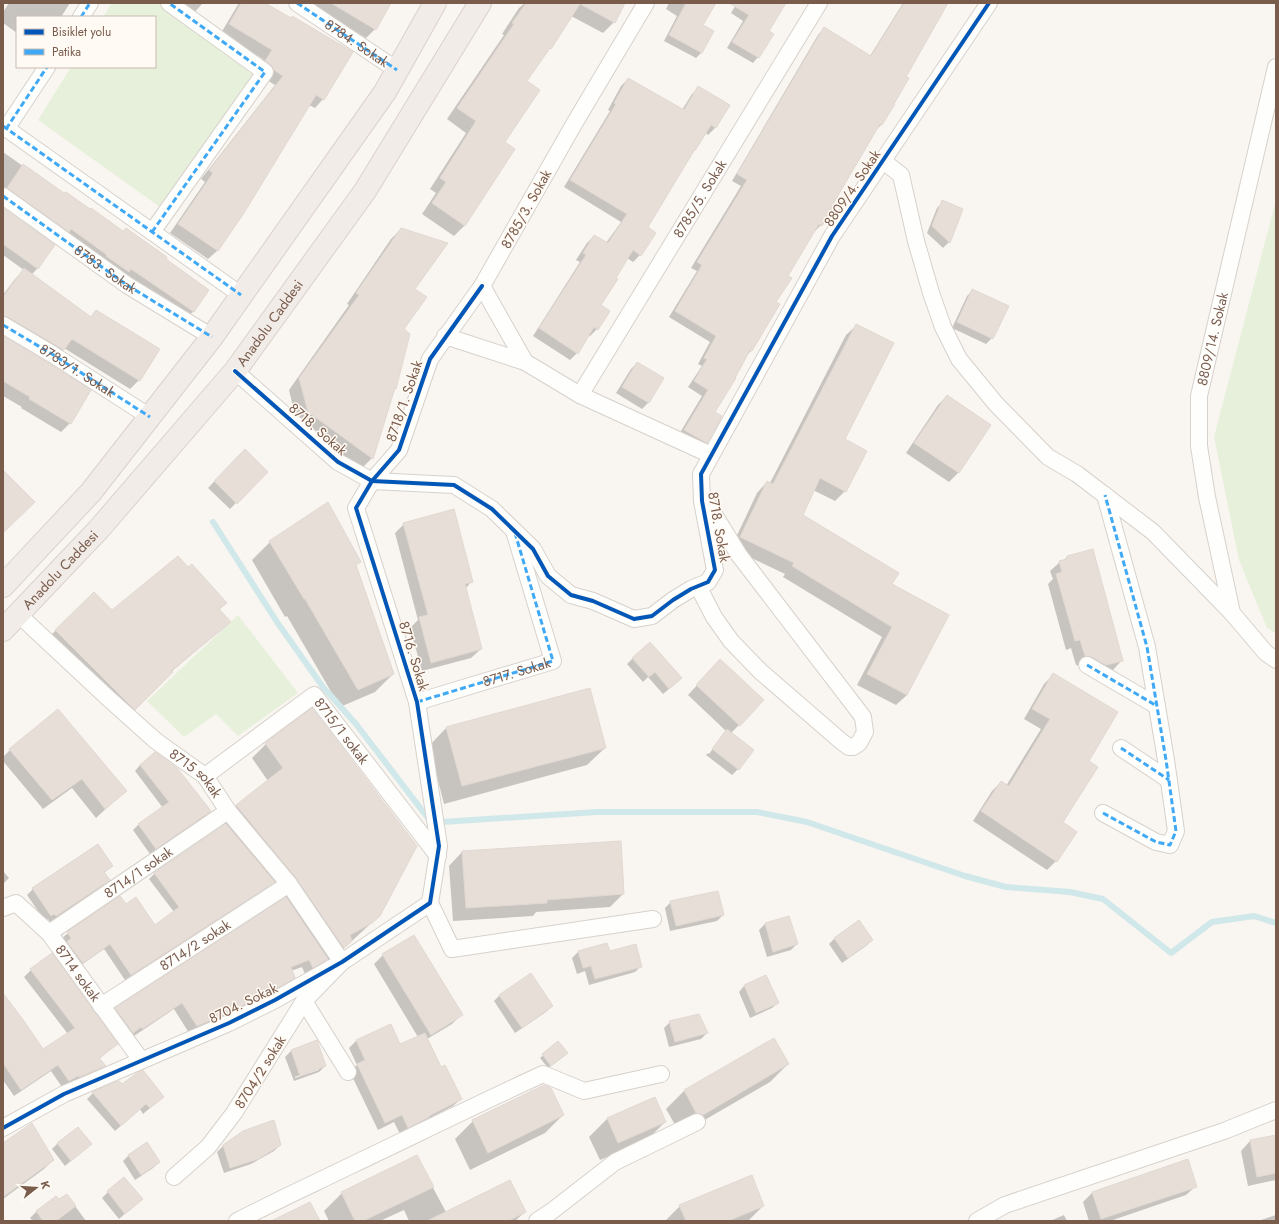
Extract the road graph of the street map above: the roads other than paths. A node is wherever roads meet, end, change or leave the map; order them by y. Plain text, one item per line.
1 (90, 3) edge
2 (169, 3) edge
3 (297, 3) edge
4 (480, 3) edge
5 (646, 3) edge
6 (819, 3) edge
7 (988, 3) edge
8 (431, 6) edge
9 (82, 16) edge
10 (1276, 67) edge
11 (46, 68) edge
12 (397, 70) junction
13 (5, 127) edge
14 (883, 161) junction
15 (3, 196) edge
16 (152, 232) junction
17 (482, 286) junction
18 (242, 295) junction
19 (3, 325) edge
20 (445, 336) junction
21 (212, 337) junction
22 (525, 362) junction
23 (235, 371) junction
24 (580, 395) junction
25 (150, 417) junction
26 (711, 455) junction
27 (372, 481) junction
28 (701, 493) junction
29 (1105, 495) junction
30 (513, 530) junction
31 (3, 586) edge
32 (698, 586) junction
33 (1232, 613) junction
34 (18, 614) junction
35 (3, 630) edge
36 (1276, 660) edge
37 (1087, 665) dead end
38 (417, 702) junction
39 (1157, 706) junction
40 (1121, 748) dead end
41 (205, 776) junction
42 (1169, 780) junction
43 (228, 811) junction
44 (1104, 812) dead end
45 (438, 851) junction
46 (289, 884) junction
47 (430, 903) junction
48 (3, 908) edge
49 (653, 919) dead end
50 (49, 933) junction
51 (342, 962) junction
52 (304, 1001) junction
53 (101, 1006) junction
54 (141, 1060) junction
55 (348, 1072) dead end
56 (661, 1074) dead end
57 (1276, 1110) edge
58 (697, 1122) dead end
59 (3, 1128) edge
60 (174, 1177) dead end
61 (237, 1221) edge
62 (537, 1221) edge
63 (977, 1221) edge

1 - 9 street
2 - 16 street
3 - 12 street, 8784. Sokak
4 - 23 highway, Anadolu Caddesi
5 - 17 street, 8785/3. Sokak
6 - 24 street, 8785/5. Sokak
7 - 14 street, 8809/4. Sokak
8 - 12 highway, Anadolu Caddesi
10 - 33 street, 8809/14. Sokak
11 - 13 street
12 - 18 highway, Anadolu Caddesi
13 - 16 street
14 - 26 street, 8809/4. Sokak
14 - 29 street
15 - 21 street, 8783. Sokak
16 - 18 street
17 - 20 street, 8718/1. Sokak
17 - 22 street
18 - 21 highway, Anadolu Caddesi
19 - 25 street, 8783/1. Sokak
20 - 22 street
20 - 27 street, 8718/1. Sokak
21 - 25 highway, Anadolu Caddesi
22 - 24 street
23 - 27 street, 8718. Sokak
23 - 34 highway, Anadolu Caddesi
24 - 26 street
25 - 31 highway, Anadolu Caddesi
26 - 28 street, 8718. Sokak
27 - 30 street, 8718. Sokak
27 - 38 street, 8716. Sokak
28 - 32 street, 8718. Sokak
28 - 32 street
29 - 33 street
29 - 39 street
30 - 32 street, 8718. Sokak
30 - 38 street, 8717. Sokak
33 - 36 street
34 - 35 highway, Anadolu Caddesi
34 - 41 street, 8715 sokak
37 - 39 street
38 - 45 street, 8716. Sokak
39 - 42 street
40 - 42 street
41 - 43 street, 8715 sokak
41 - 45 street, 8715/1 sokak
42 - 44 street
43 - 46 street, 8715 sokak
43 - 50 street, 8714/1 sokak
45 - 47 street
46 - 51 street, 8715 sokak
46 - 53 street, 8714/2 sokak
47 - 49 street
47 - 51 street, 8704. Sokak
48 - 50 street, 8714 sokak
50 - 53 street, 8714 sokak
51 - 52 street, 8704/2 sokak
51 - 54 street, 8704. Sokak
52 - 55 street
52 - 60 street, 8704/2 sokak
53 - 54 street, 8714 sokak
54 - 59 street, 8704. Sokak
56 - 61 street
57 - 63 street
58 - 62 street

